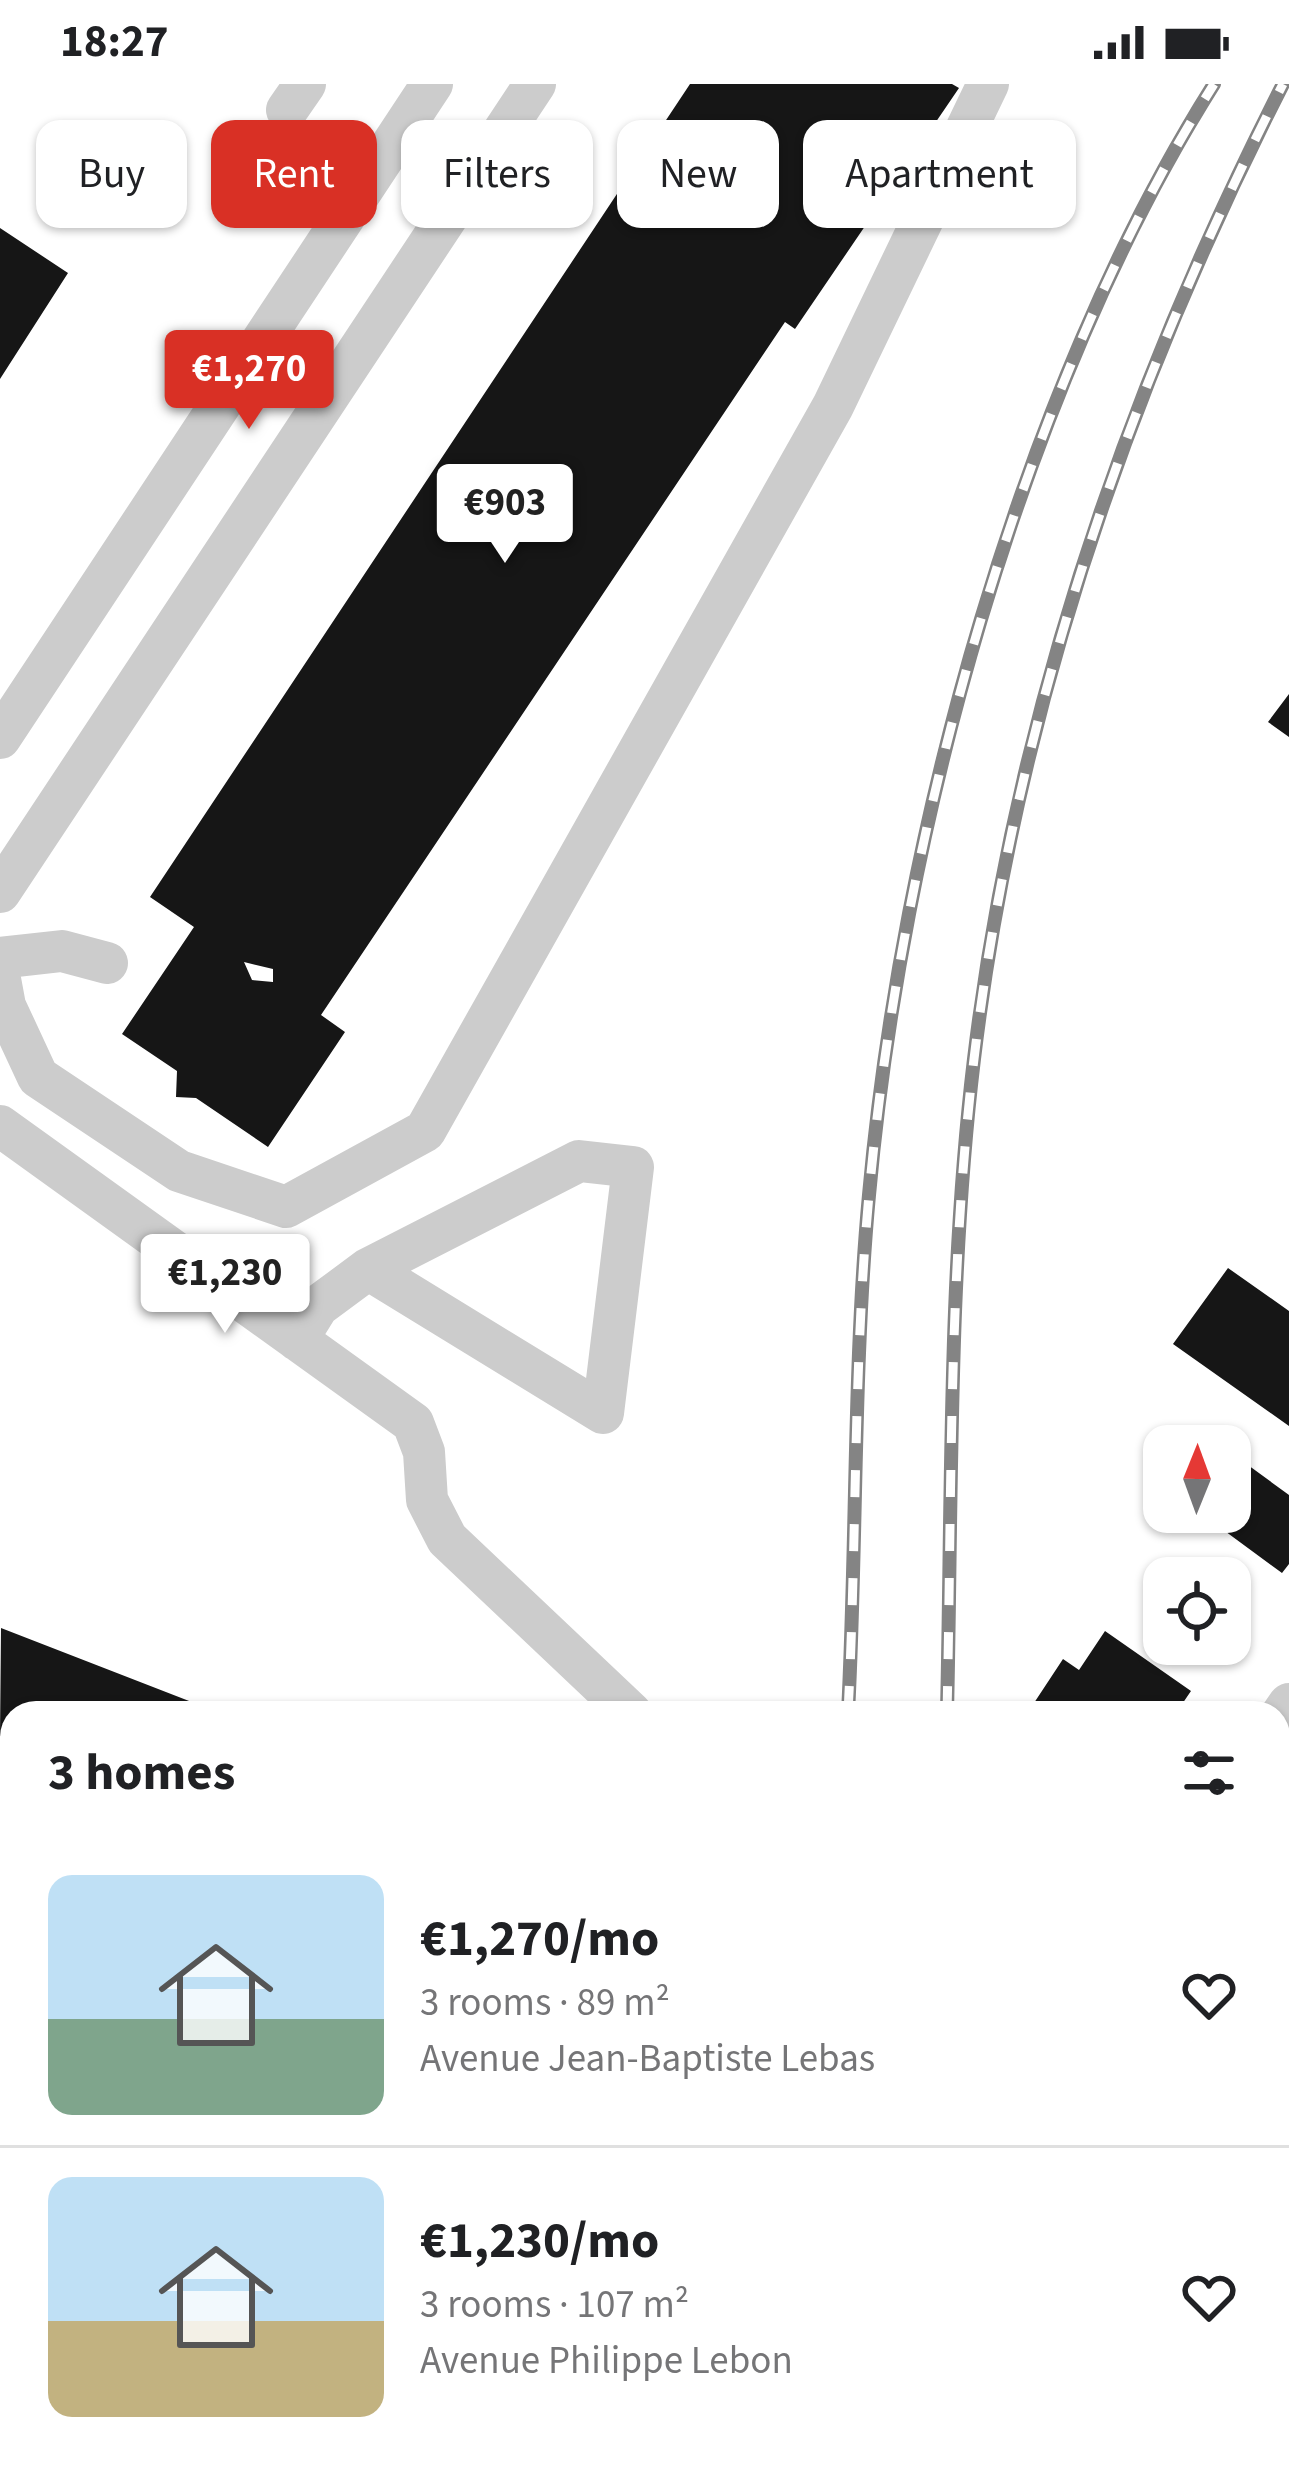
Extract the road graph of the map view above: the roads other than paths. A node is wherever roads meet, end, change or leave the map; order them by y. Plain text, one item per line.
1 (432, 84) edge
2 (535, 84) edge
3 (988, 84) edge
4 (0, 738) edge
5 (0, 892) edge
6 (0, 958) edge
7 (107, 963) dead end
8 (0, 980) edge
9 (0, 1126) edge
10 (368, 1269) junction
11 (298, 1340) junction
12 (618, 1701) edge

1 - 4 street
2 - 5 street
3 - 8 street
6 - 7 street
9 - 11 street
10 - 10 street
10 - 11 street
11 - 12 street

